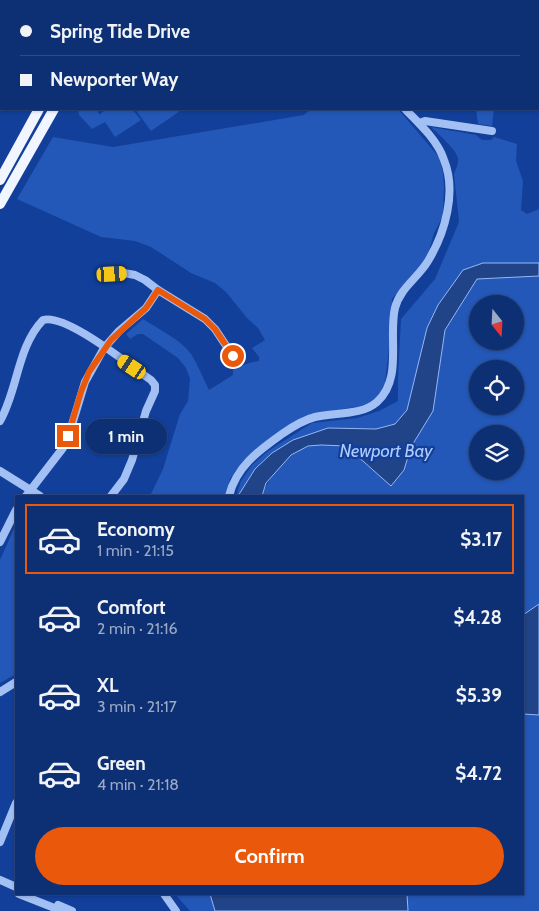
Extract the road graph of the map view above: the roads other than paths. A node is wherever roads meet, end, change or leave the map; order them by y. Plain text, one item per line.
1 (38, 110) edge
2 (53, 110) edge
3 (406, 110) edge
4 (419, 123) junction
5 (492, 131) dead end
6 (0, 180) edge
7 (0, 204) edge
8 (101, 275) dead end
9 (158, 290) junction
10 (104, 348) junction
11 (233, 356) dead end
12 (0, 421) edge
13 (0, 471) edge
14 (29, 493) edge
15 (112, 495) edge
16 (230, 495) edge
17 (15, 512) edge
18 (0, 542) edge
19 (15, 683) edge
20 (0, 692) edge
21 (15, 804) edge
22 (0, 842) edge
23 (0, 880) edge
24 (0, 886) edge
25 (15, 887) edge
26 (15, 892) edge
27 (23, 895) edge
28 (34, 895) edge
29 (165, 895) edge
30 (62, 911) edge
31 (72, 911) edge
32 (176, 911) edge

1 - 6 main road
2 - 7 main road
3 - 4 street
4 - 5 street
4 - 16 street
8 - 9 street
9 - 10 street
9 - 11 street
10 - 12 street
10 - 14 street
10 - 15 street
13 - 14 street
17 - 18 street
19 - 20 street
21 - 22 street
23 - 25 street
24 - 26 street
27 - 30 street
28 - 31 street
29 - 32 street

